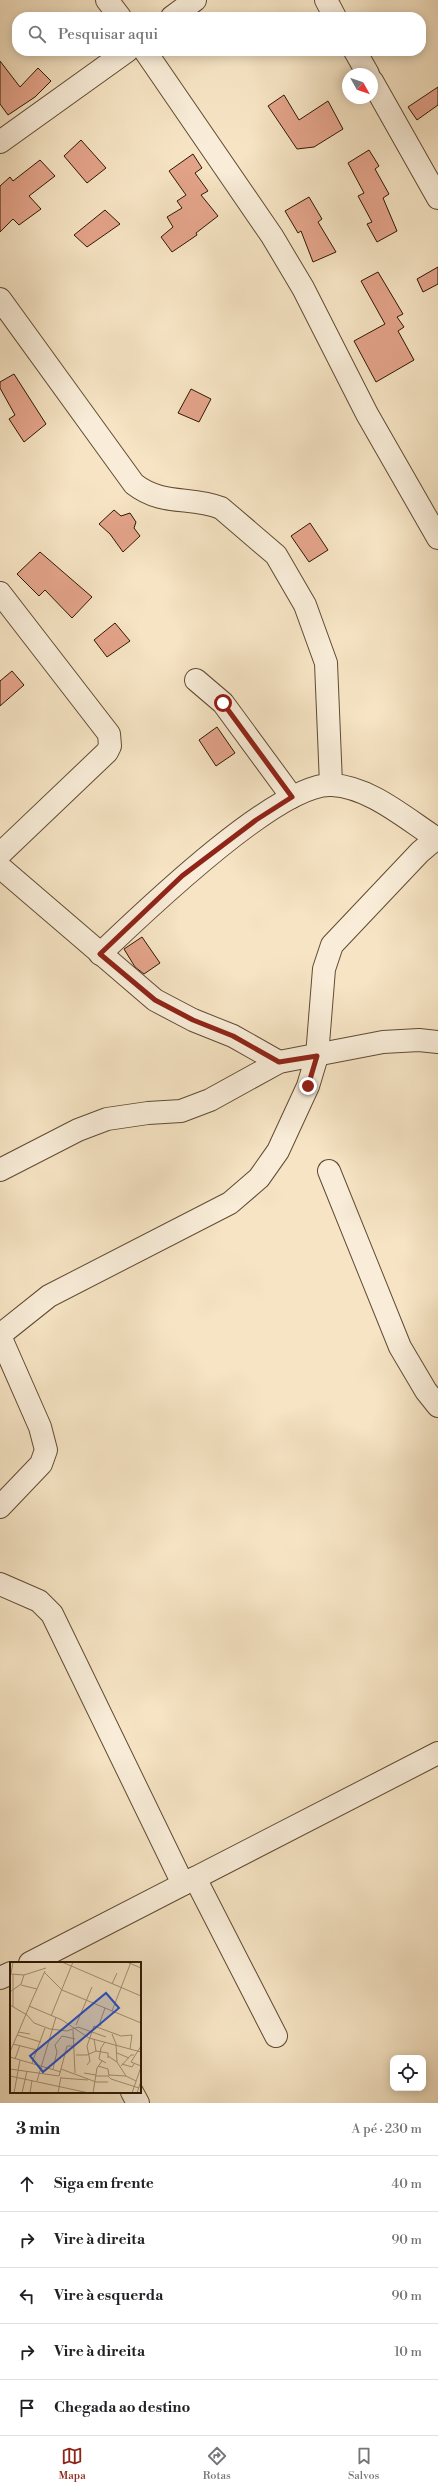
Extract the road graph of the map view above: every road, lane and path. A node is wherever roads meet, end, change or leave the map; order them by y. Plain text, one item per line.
1 (107, 0) edge
2 (195, 0) edge
3 (326, 0) edge
4 (116, 12) edge
5 (179, 12) edge
6 (332, 12) edge
7 (120, 56) edge
8 (148, 56) edge
9 (358, 56) edge
10 (365, 68) edge
11 (378, 92) edge
12 (0, 142) edge
13 (438, 198) edge
14 (0, 299) edge
15 (438, 538) edge
16 (0, 593) edge
17 (196, 680) dead end
18 (331, 784) junction
19 (292, 797) junction
20 (437, 838) edge
21 (0, 854) edge
22 (0, 867) edge
23 (100, 954) junction
24 (438, 1042) edge
25 (317, 1056) junction
26 (279, 1062) junction
27 (0, 1170) edge
28 (329, 1171) dead end
29 (0, 1335) edge
30 (438, 1406) edge
31 (0, 1507) edge
32 (0, 1584) edge
33 (438, 1754) edge
34 (189, 1881) junction
35 (58, 1957) edge
36 (35, 1962) edge
37 (10, 1973) edge
38 (0, 1978) edge
39 (276, 2036) dead end
40 (133, 2093) edge
41 (138, 2103) edge

1 - 4 street
2 - 5 street
3 - 6 street
7 - 12 street
8 - 15 street
9 - 10 street
11 - 13 street
14 - 18 street
16 - 21 street
17 - 19 street
18 - 19 street
18 - 20 street
19 - 23 street
20 - 25 street
22 - 23 street
23 - 26 street
24 - 25 street
25 - 26 street
25 - 29 street
26 - 27 street
28 - 30 street
29 - 31 street
32 - 34 street
33 - 34 street
34 - 35 street
34 - 39 street
35 - 36 street
37 - 38 street
40 - 41 street

